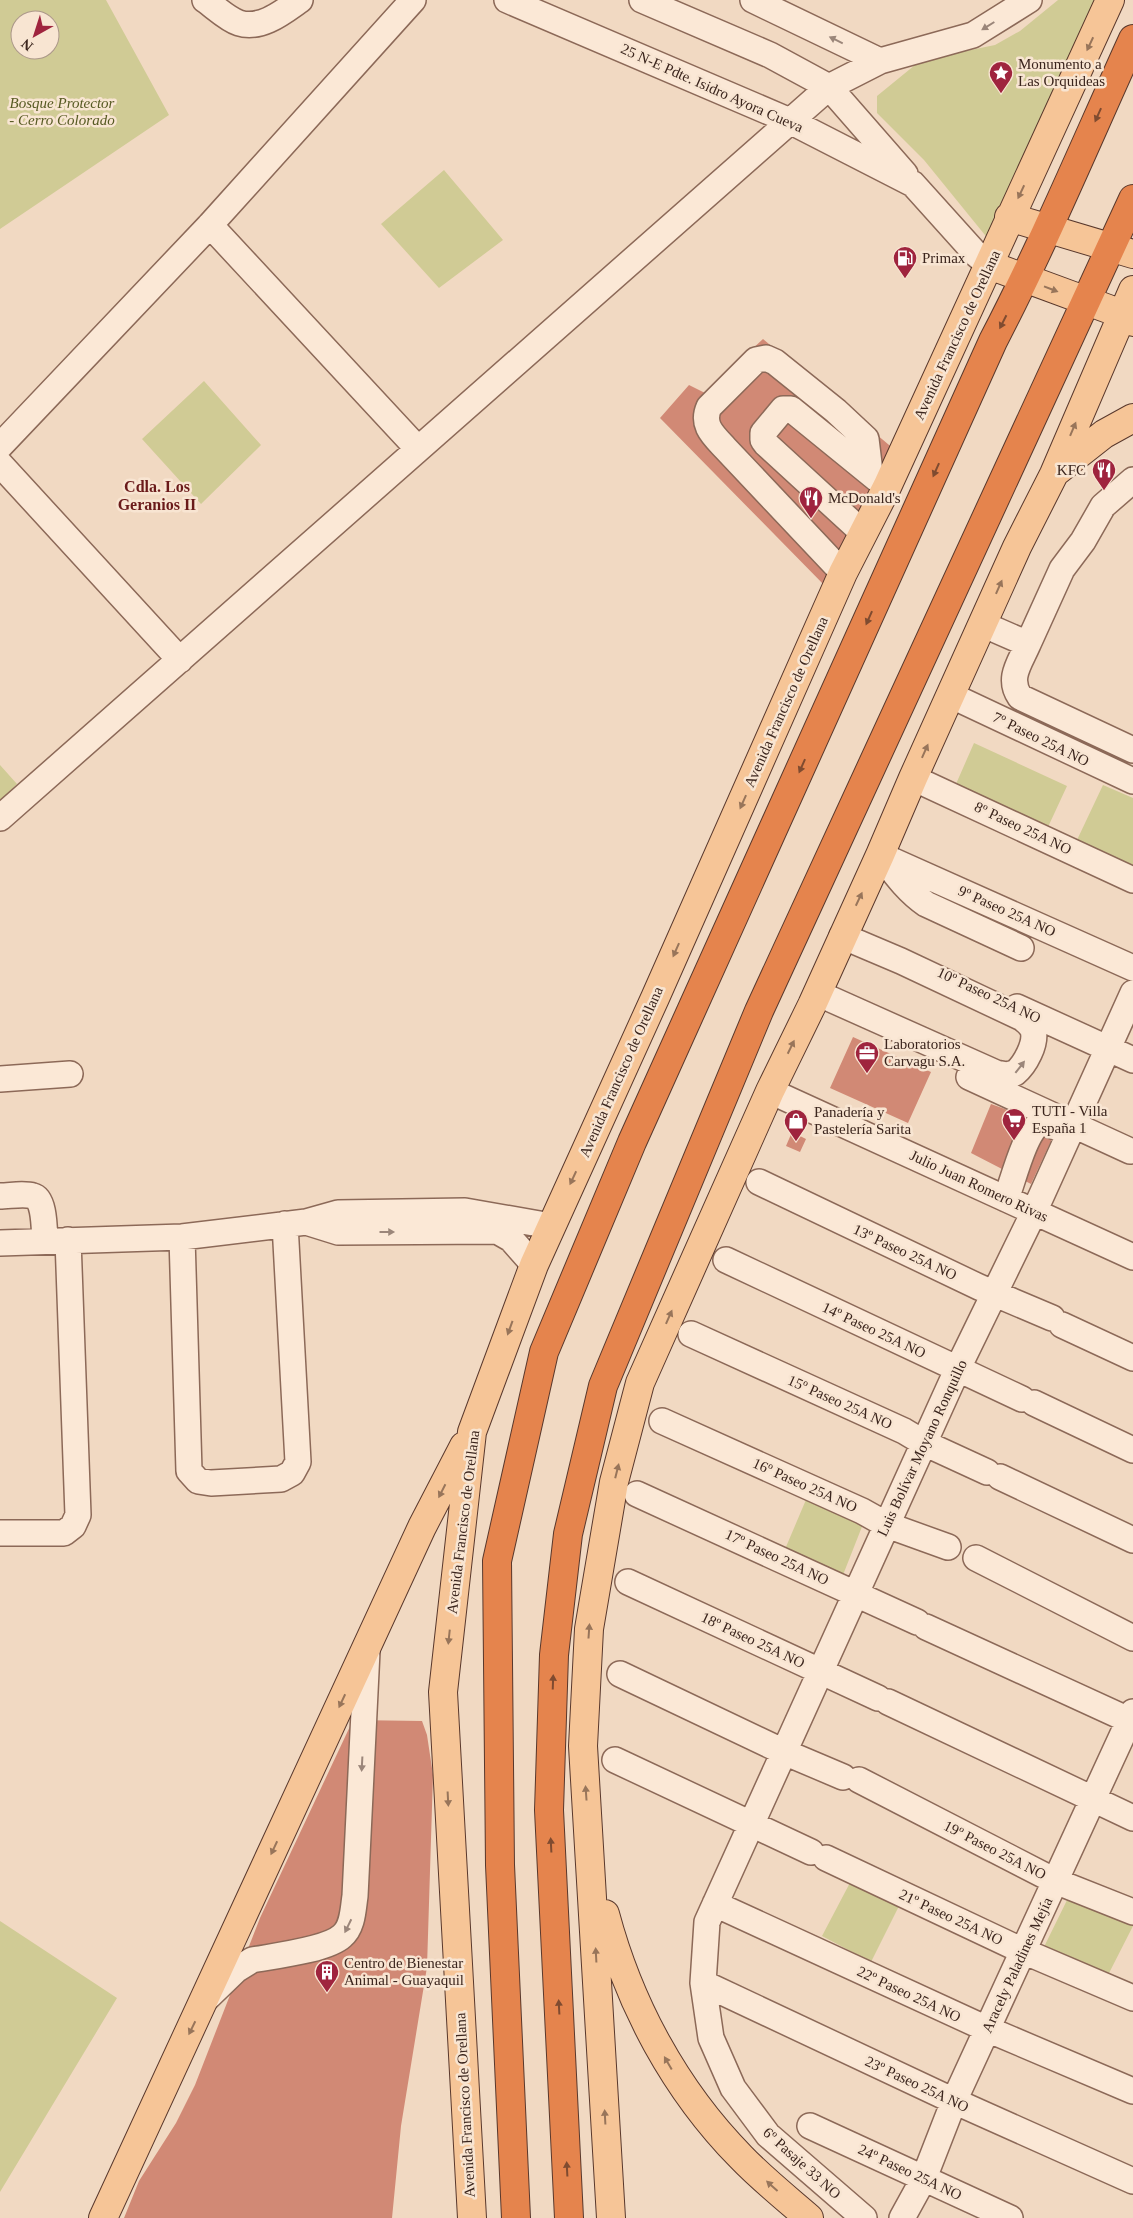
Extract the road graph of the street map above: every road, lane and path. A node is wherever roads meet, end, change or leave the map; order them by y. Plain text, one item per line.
1 (205, 0) edge
2 (300, 0) edge
3 (413, 0) edge
4 (507, 0) edge
5 (753, 0) edge
6 (1029, 0) edge
7 (1110, 0) edge
8 (645, 1) edge
9 (1133, 39) edge
10 (880, 61) junction
11 (829, 87) junction
12 (790, 121) junction
13 (913, 184) junction
14 (1133, 199) edge
15 (1009, 217) junction
16 (210, 225) junction
17 (1046, 230) junction
18 (1122, 251) edge
19 (989, 265) junction
20 (1026, 279) junction
21 (1133, 290) edge
22 (1085, 302) junction
23 (1129, 317) edge
24 (1133, 418) edge
25 (0, 446) edge
26 (418, 449) junction
27 (0, 464) edge
28 (1054, 474) junction
29 (878, 480) junction
30 (1133, 480) edge
31 (862, 532) junction
32 (843, 573) junction
33 (982, 624) junction
34 (1028, 644) junction
35 (180, 660) junction
36 (950, 695) junction
37 (1133, 750) edge
38 (913, 778) junction
39 (1133, 782) edge
40 (0, 818) edge
41 (880, 855) junction
42 (1133, 880) edge
43 (844, 933) junction
44 (1021, 948) dead end
45 (1133, 968) edge
46 (1133, 993) edge
47 (814, 999) junction
48 (1108, 1049) junction
49 (1133, 1060) edge
50 (70, 1074) dead end
51 (0, 1079) edge
52 (770, 1091) junction
53 (1071, 1129) junction
54 (1130, 1151) dead end
55 (758, 1182) dead end
56 (0, 1196) edge
57 (1006, 1199) junction
58 (1034, 1212) junction
59 (295, 1223) junction
60 (498, 1223) junction
61 (551, 1226) junction
62 (182, 1236) junction
63 (57, 1241) junction
64 (0, 1243) edge
65 (1133, 1257) edge
66 (726, 1260) dead end
67 (534, 1264) junction
68 (994, 1293) junction
69 (691, 1334) dead end
70 (1133, 1358) edge
71 (958, 1368) junction
72 (662, 1421) dead end
73 (472, 1432) junction
74 (924, 1443) junction
75 (1133, 1450) edge
76 (637, 1494) dead end
77 (887, 1525) junction
78 (0, 1533) edge
79 (1133, 1540) edge
80 (948, 1548) dead end
81 (976, 1558) dead end
82 (628, 1582) dead end
83 (856, 1594) junction
84 (1133, 1638) edge
85 (367, 1646) junction
86 (820, 1672) junction
87 (620, 1674) dead end
88 (1132, 1718) edge
89 (784, 1752) junction
90 (615, 1760) dead end
91 (1092, 1800) junction
92 (1133, 1818) edge
93 (751, 1824) junction
94 (591, 1859) junction
95 (1055, 1881) junction
96 (715, 1904) junction
97 (1133, 1912) edge
98 (1023, 1951) junction
99 (703, 1983) junction
100 (1133, 1998) edge
101 (206, 2000) junction
102 (987, 2029) junction
103 (1133, 2091) edge
104 (954, 2101) junction
105 (810, 2126) dead end
106 (924, 2178) junction
107 (1133, 2181) edge
108 (103, 2218) edge
109 (472, 2218) edge
110 (516, 2218) edge
111 (569, 2218) edge
112 (611, 2218) edge
113 (809, 2218) edge
114 (864, 2218) edge
115 (902, 2218) edge
116 (1010, 2218) edge

1 - 2 street
3 - 16 street
4 - 12 street, 25 N-E Pdte. Isidro Ayora Cueva
10 -> 5 street
6 -> 10 street
7 -> 15 main road, Avenida Francisco de Orellana
8 - 11 street, 25 N-E Pdte. Isidro Ayora Cueva
9 -> 17 highway
10 - 11 street
11 - 12 street
11 - 13 street, 25 N-E Pdte. Isidro Ayora Cueva
12 - 13 street, 25 N-E Pdte. Isidro Ayora Cueva
12 - 26 street
13 - 19 street, 25 N-E Pdte. Isidro Ayora Cueva
14 - 18 highway
15 - 17 main road
15 - 19 main road, Avenida Francisco de Orellana
16 - 25 street
16 - 26 street
17 - 18 main road
17 - 20 highway
18 - 22 highway
19 - 20 main road
19 - 29 main road, Avenida Francisco de Orellana
20 -> 22 main road
20 -> 110 highway
21 - 23 main road
22 - 23 main road
111 -> 22 highway
28 -> 23 main road
24 - 28 main road
26 - 35 street
27 - 35 street
33 -> 28 main road
29 - 31 main road, Avenida Francisco de Orellana
29 - 31 street
29 - 32 street
30 - 34 street
31 - 32 main road, Avenida Francisco de Orellana
32 -> 61 main road, Avenida Francisco de Orellana
33 - 34 street
33 - 36 main road
34 - 37 street
35 - 40 street
38 -> 36 main road
36 - 39 street, 7º Paseo 25A NO
38 - 41 main road
38 - 42 street, 8º Paseo 25A NO
43 -> 41 main road
41 - 44 street
41 - 45 street, 9º Paseo 25A NO
43 - 47 main road
47 -> 43 street
43 - 48 street, 10º Paseo 25A NO
46 - 48 street, Luis Bolívar Moyano Ronquillo
52 -> 47 main road
47 - 53 street
48 - 49 street, 10º Paseo 25A NO
48 - 53 street, Luis Bolívar Moyano Ronquillo
50 - 51 street
52 - 57 street, Julio Juan Romero Rivas
94 -> 52 main road
53 - 54 street
53 - 57 street
53 - 58 street, Luis Bolívar Moyano Ronquillo
55 - 68 street, 13º Paseo 25A NO
56 - 63 street
57 - 58 street, Julio Juan Romero Rivas
58 - 65 street, Julio Juan Romero Rivas
58 - 68 street, Luis Bolívar Moyano Ronquillo
59 - 60 street
59 - 62 street
59 - 62 street
60 - 61 street
60 - 67 street
61 - 67 main road, Avenida Francisco de Orellana
62 - 63 street
63 - 64 street
63 - 78 street
66 - 71 street, 14º Paseo 25A NO
67 -> 73 main road, Avenida Francisco de Orellana
68 - 70 street, 13º Paseo 25A NO
68 - 71 street, Luis Bolívar Moyano Ronquillo
69 - 74 street, 15º Paseo 25A NO
71 - 74 street, Luis Bolívar Moyano Ronquillo
71 - 75 street, 14º Paseo 25A NO
72 - 77 street, 16º Paseo 25A NO
73 -> 85 main road
73 -> 109 main road, Avenida Francisco de Orellana
74 - 77 street, Luis Bolívar Moyano Ronquillo
74 - 79 street, 15º Paseo 25A NO
76 - 83 street, 17º Paseo 25A NO
77 - 80 street, 16º Paseo 25A NO
77 - 83 street, Luis Bolívar Moyano Ronquillo
81 - 84 street
82 - 86 street, 18º Paseo 25A NO
83 - 86 street, Luis Bolívar Moyano Ronquillo
83 - 88 street, 17º Paseo 25A NO
85 -> 101 main road
85 -> 101 street
86 - 89 street, Luis Bolívar Moyano Ronquillo
86 - 91 street, 18º Paseo 25A NO
87 - 89 street, 19º Paseo 25A NO
88 - 91 street, Aracely Paladines Mejía
89 - 93 street, Luis Bolívar Moyano Ronquillo
89 - 95 street, 19º Paseo 25A NO
90 - 93 street, 21º Paseo 25A NO
91 - 92 street, 18º Paseo 25A NO
91 - 95 street, Aracely Paladines Mejía
93 - 96 street, Luis Bolívar Moyano Ronquillo
93 - 98 street, 21º Paseo 25A NO
112 -> 94 main road
113 -> 94 main road
95 - 97 street, 19º Paseo 25A NO
95 - 98 street, Aracely Paladines Mejía
96 - 99 street, 6º Pasaje 33 NO
96 - 102 street, 22º Paseo 25A NO
98 - 100 street, 21º Paseo 25A NO
98 - 102 street, Aracely Paladines Mejía
99 - 104 street, 23º Paseo 25A NO
99 - 114 street, 6º Pasaje 33 NO
101 -> 108 main road
102 - 103 street, 22º Paseo 25A NO
102 - 104 street, Aracely Paladines Mejía
104 - 106 street, Aracely Paladines Mejía
104 - 107 street, 23º Paseo 25A NO
105 - 106 street, 24º Paseo 25A NO
106 - 115 street, Aracely Paladines Mejía
106 - 116 street, 24º Paseo 25A NO

